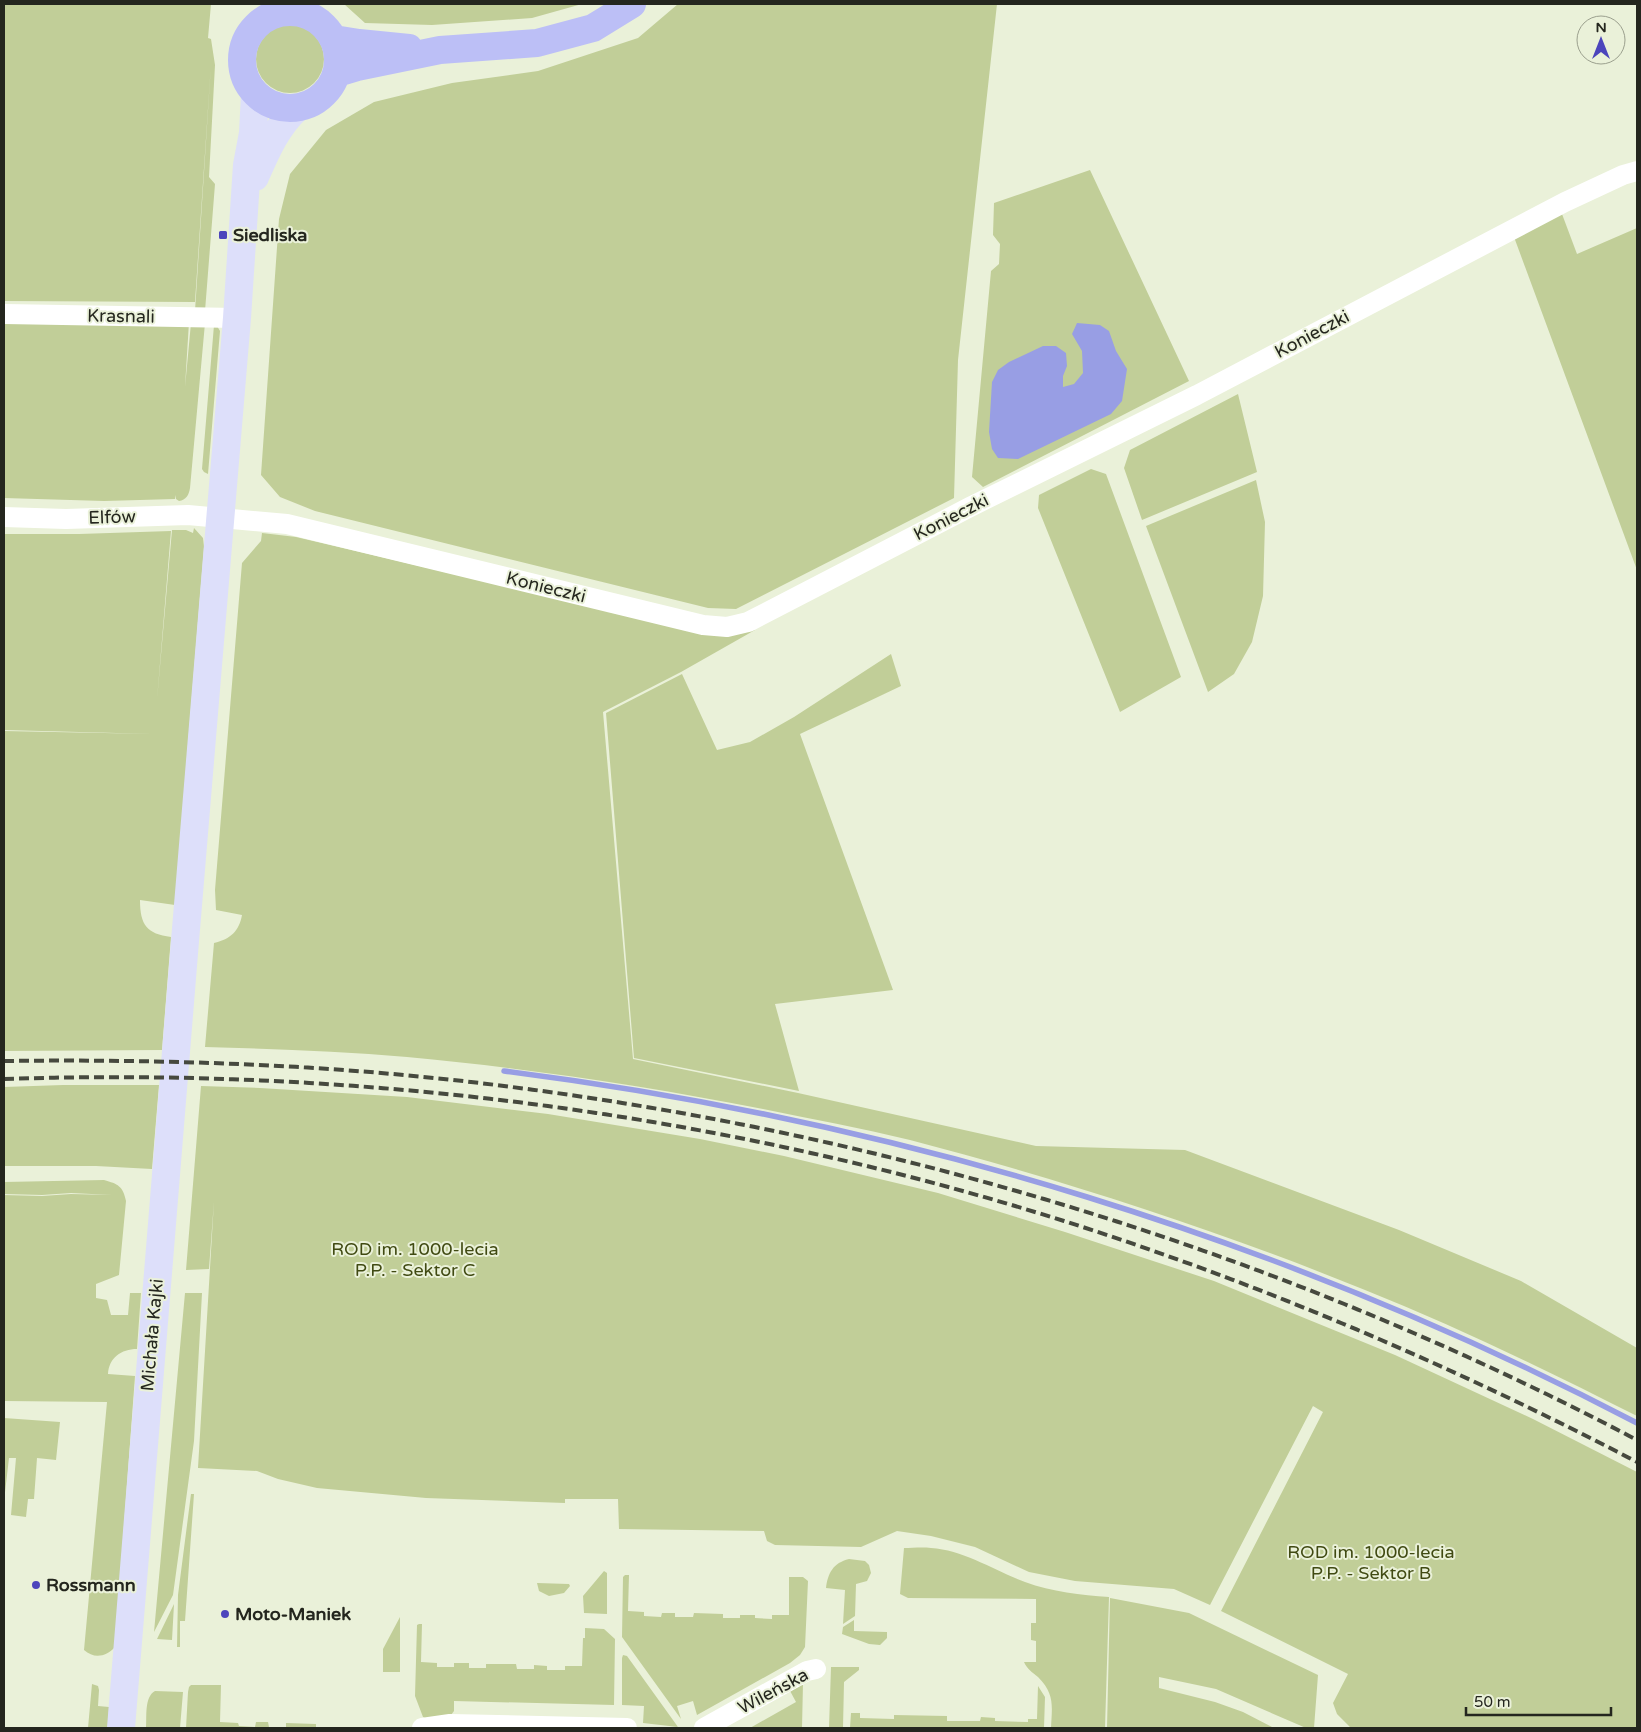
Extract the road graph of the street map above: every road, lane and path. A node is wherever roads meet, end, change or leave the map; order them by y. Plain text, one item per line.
1 (632, 4) edge
2 (297, 8) edge
3 (264, 12) edge
4 (334, 39) junction
5 (440, 50) junction
6 (337, 73) junction
7 (255, 94) junction
8 (297, 108) junction
9 (1637, 171) edge
10 (246, 199) junction
11 (4, 314) edge
12 (237, 318) junction
13 (4, 517) edge
14 (220, 517) junction
15 (816, 1669) dead end
16 (121, 1728) edge
17 (422, 1728) edge
18 (627, 1728) edge
19 (704, 1728) edge

1 - 5 main road
2 - 3 main road
2 - 4 main road
3 - 7 main road
4 - 5 main road
4 - 6 main road
5 - 6 main road
6 - 8 main road
7 - 8 main road
7 - 10 street, Michała Kajki
8 - 10 street
9 - 14 street, Konieczki
10 - 12 street, Michała Kajki
11 - 12 street, Krasnali
12 - 14 street, Michała Kajki
13 - 14 street, Elfów
14 - 16 street, Michała Kajki
15 - 19 street, Wileńska
17 - 18 street

